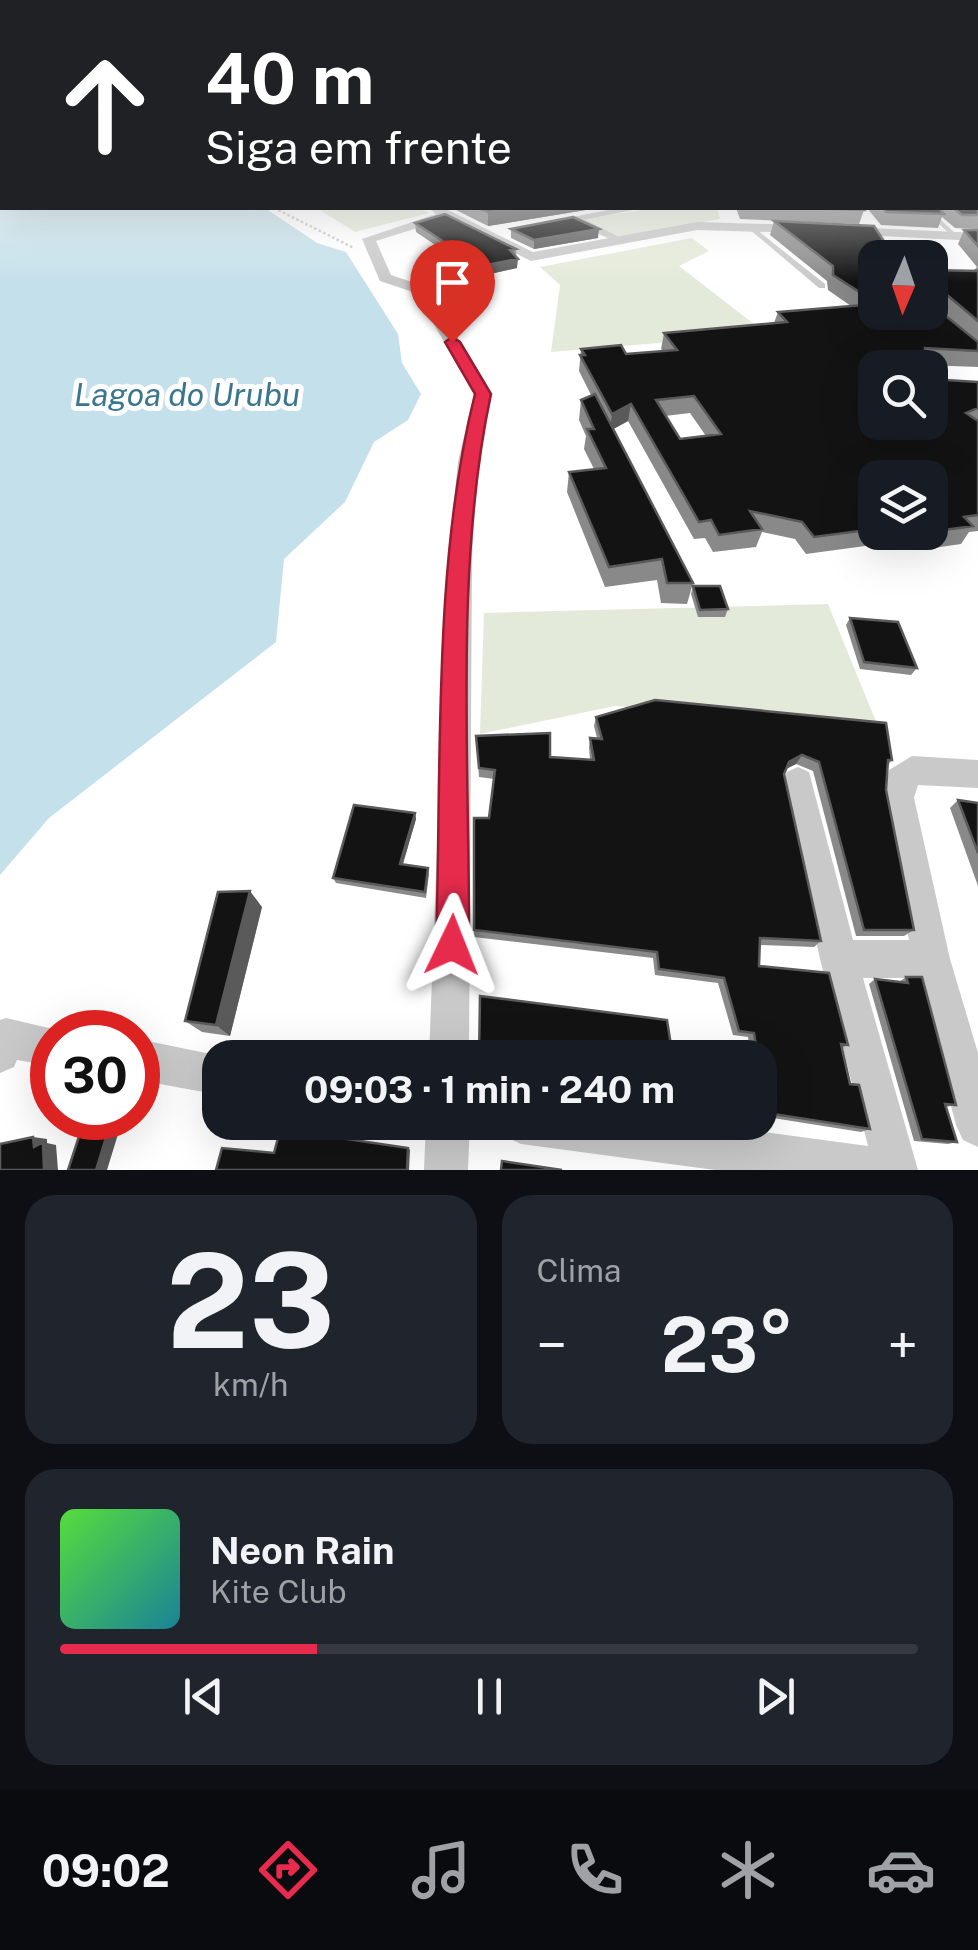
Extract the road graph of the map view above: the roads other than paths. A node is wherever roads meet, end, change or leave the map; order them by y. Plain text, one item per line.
1 (605, 210) edge
2 (723, 210) edge
3 (442, 211) edge
4 (574, 218) junction
5 (938, 220) edge
6 (730, 226) junction
7 (750, 227) junction
8 (521, 228) edge
9 (386, 230) junction
10 (503, 231) dead end
11 (486, 234) junction
12 (954, 236) junction
13 (978, 238) edge
14 (620, 240) junction
15 (407, 246) dead end
16 (822, 286) dead end
17 (961, 772) edge
18 (798, 782) dead end
19 (839, 959) junction
20 (931, 959) junction
21 (450, 1040) edge
22 (3, 1045) edge
23 (30, 1046) edge
24 (160, 1064) edge
25 (202, 1071) edge
26 (978, 1125) edge
27 (447, 1140) edge
28 (656, 1140) edge
29 (446, 1170) edge
30 (880, 1170) edge
31 (896, 1170) edge

1 - 4 street
2 - 6 street
3 - 9 street
3 - 11 street
4 - 8 street
4 - 14 street
5 - 12 lane
6 - 7 street
6 - 14 street
7 - 12 street
7 - 16 lane
9 - 15 street
9 - 21 street
10 - 11 street
11 - 14 street
12 - 13 street
17 - 20 street
18 - 19 street
19 - 20 street
19 - 31 street
20 - 26 street
22 - 23 street
24 - 25 street
27 - 29 street
28 - 30 street

